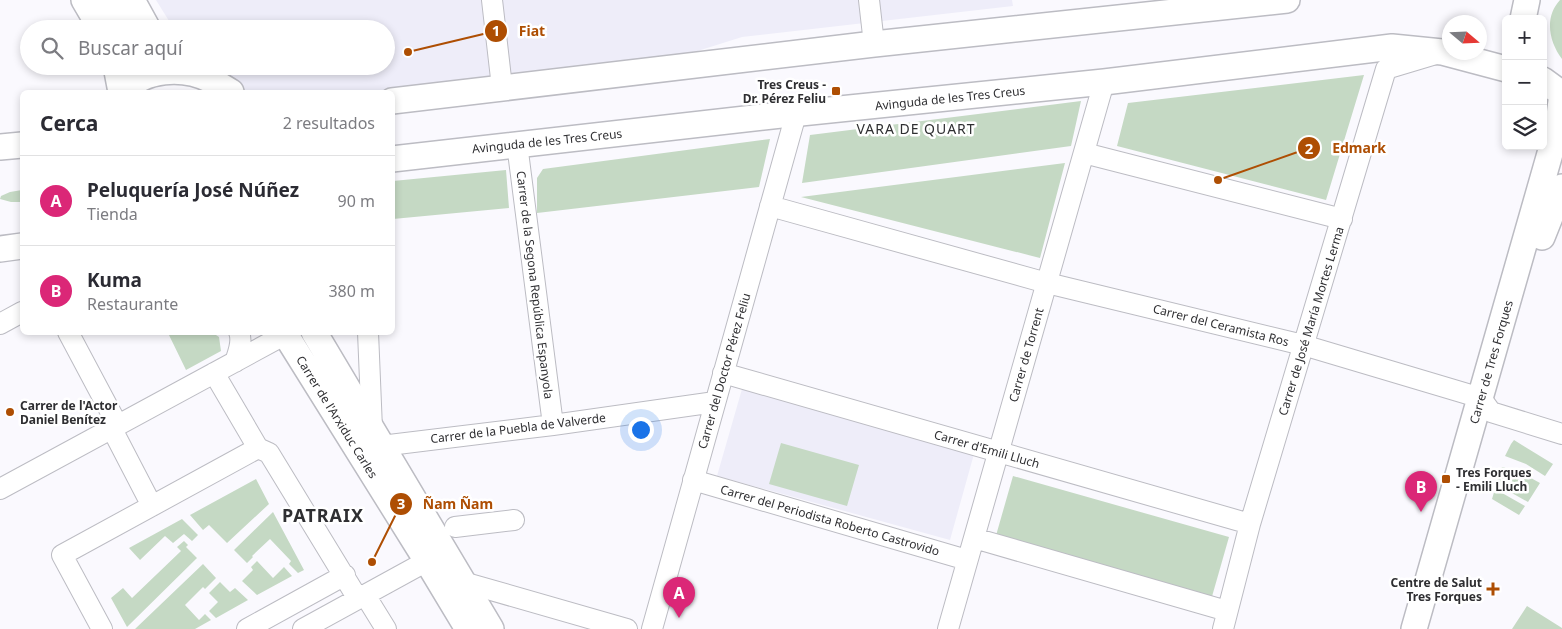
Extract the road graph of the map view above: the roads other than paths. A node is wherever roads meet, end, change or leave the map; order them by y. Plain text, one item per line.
1 (84, 0) edge
2 (107, 0) edge
3 (132, 0) edge
4 (492, 0) edge
5 (869, 0) edge
6 (1288, 0) edge
7 (1528, 0) edge
8 (1524, 15) edge
9 (95, 20) edge
10 (119, 20) edge
11 (143, 20) edge
12 (874, 44) junction
13 (1442, 52) joint
14 (1472, 60) edge
15 (1502, 68) edge
16 (118, 75) edge
17 (139, 75) edge
18 (195, 75) edge
19 (1104, 82) junction
20 (1547, 83) edge
21 (502, 87) junction
22 (122, 90) edge
23 (124, 90) edge
24 (227, 90) edge
25 (1562, 94) edge
26 (395, 101) edge
27 (796, 114) junction
28 (517, 144) junction
29 (20, 145) edge
30 (0, 147) edge
31 (1084, 153) junction
32 (395, 159) edge
33 (1562, 187) edge
34 (770, 206) junction
35 (1342, 219) junction
36 (20, 246) edge
37 (0, 249) edge
38 (20, 257) edge
39 (0, 259) edge
40 (1047, 283) junction
41 (20, 313) edge
42 (0, 324) edge
43 (69, 335) edge
44 (240, 335) edge
45 (282, 335) edge
46 (286, 335) edge
47 (316, 335) edge
48 (368, 335) edge
49 (1304, 345) junction
50 (235, 362) junction
51 (214, 373) junction
52 (723, 373) junction
53 (715, 402) junction
54 (1486, 405) junction
55 (553, 425) junction
56 (115, 428) junction
57 (1562, 434) edge
58 (376, 438) junction
59 (258, 448) junction
60 (998, 453) junction
61 (693, 480) junction
62 (0, 489) edge
63 (152, 506) junction
64 (514, 520) dead end
65 (1250, 524) junction
66 (455, 527) dead end
67 (974, 538) junction
68 (427, 560) junction
69 (967, 560) junction
70 (345, 575) junction
71 (463, 582) junction
72 (362, 597) junction
73 (1225, 620) edge
74 (102, 629) edge
75 (246, 629) edge
76 (303, 629) edge
77 (386, 629) edge
78 (468, 629) edge
79 (491, 629) edge
80 (627, 629) edge
81 (652, 629) edge
82 (948, 629) edge
83 (1414, 629) edge
84 (1429, 629) edge

1 - 9 main road
2 - 10 main road
3 - 11 main road
4 - 21 street
5 - 12 street
6 - 12 main road
7 - 8 main road
12 - 21 main road
13 - 19 main road, Avinguda de les Tres Creus
13 - 35 street, Carrer de José María Mortes Lerma
14 - 15 main road, Avinguda de les Tres Creus
16 - 22 main road
17 - 23 main road
18 - 24 main road
19 - 27 main road, Avinguda de les Tres Creus
19 - 31 street, Carrer de Torrent
20 - 25 main road
21 - 26 main road
25 - 54 main road, Carrer de Tres Forques
27 - 28 main road, Avinguda de les Tres Creus
27 - 34 street, Carrer del Doctor Pérez Feliu
28 - 32 main road, Avinguda de les Tres Creus
28 - 55 street, Carrer de la Segona República Espanyola
29 - 30 main road
31 - 35 street
31 - 40 street, Carrer de Torrent
33 - 54 main road, Carrer de Tres Forques
34 - 40 street
34 - 52 street, Carrer del Doctor Pérez Feliu
35 - 49 street, Carrer de José María Mortes Lerma
36 - 37 main road
38 - 39 street
40 - 49 street, Carrer del Ceramista Ros
40 - 60 street, Carrer de Torrent
41 - 42 street
43 - 56 street
44 - 50 street
45 - 50 street
46 - 68 main road, Carrer de l'Arxiduc Carles
47 - 58 main road, Carrer de l'Arxiduc Carles
48 - 58 street, Carrer de l'Arxiduc Carles
49 - 54 street, Carrer del Ceramista Ros
49 - 65 street, Carrer de José María Mortes Lerma
50 - 51 street
51 - 56 street
51 - 59 street
52 - 53 street, Carrer del Doctor Pérez Feliu
52 - 60 street, Carrer d'Emili Lluch
53 - 55 street, Carrer de la Puebla de Valverde
53 - 61 street, Carrer del Doctor Pérez Feliu
54 - 57 street, Carrer del Ceramista Ros
54 - 83 main road, Carrer de Tres Forques
54 - 84 main road, Carrer de Tres Forques
55 - 58 street, Carrer de la Puebla de Valverde
56 - 62 street
56 - 63 street
58 - 71 main road, Carrer de l'Arxiduc Carles
59 - 63 street
59 - 70 street
60 - 65 street, Carrer d'Emili Lluch
60 - 67 street, Carrer de Torrent
61 - 69 street, Carrer del Periodista Roberto Castrovido
61 - 81 street, Carrer del Doctor Pérez Feliu
63 - 74 street
64 - 66 street
65 - 73 street, Carrer de José María Mortes Lerma
67 - 69 street, Carrer de Torrent
67 - 73 street
68 - 72 street
68 - 78 main road, Carrer de l'Arxiduc Carles
69 - 82 street, Carrer de Torrent
70 - 72 street
70 - 75 street
71 - 79 main road, Carrer de l'Arxiduc Carles
71 - 80 street
72 - 76 street
72 - 77 street

